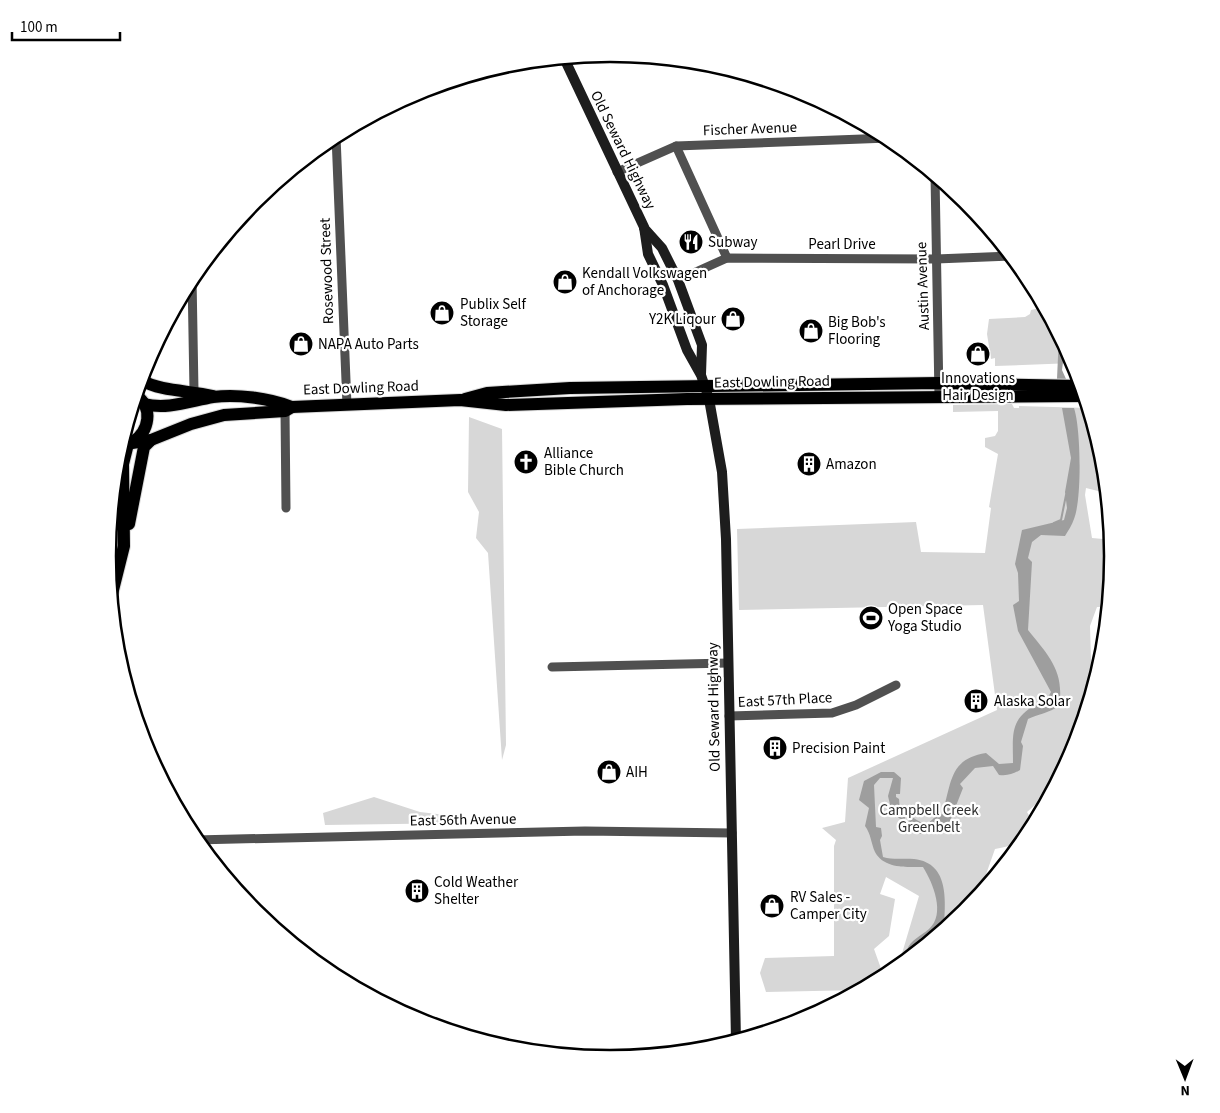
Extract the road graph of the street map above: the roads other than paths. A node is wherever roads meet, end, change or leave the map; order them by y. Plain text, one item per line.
1 (567, 65) edge
2 (872, 139) edge
3 (336, 146) edge
4 (676, 146) junction
5 (617, 172) junction
6 (935, 184) edge
7 (644, 227) junction
8 (1002, 256) edge
9 (728, 258) junction
10 (936, 259) junction
11 (678, 280) junction
12 (192, 293) edge
13 (148, 383) edge
14 (705, 387) junction
15 (1074, 387) edge
16 (939, 389) junction
17 (1036, 390) junction
18 (194, 391) junction
19 (1077, 395) edge
20 (215, 397) junction
21 (142, 398) edge
22 (141, 401) edge
23 (347, 405) junction
24 (289, 409) junction
25 (151, 440) junction
26 (130, 442) edge
27 (129, 444) edge
28 (123, 472) edge
29 (286, 508) dead end
30 (124, 546) junction
31 (117, 576) edge
32 (728, 664) junction
33 (552, 667) dead end
34 (896, 685) dead end
35 (730, 716) junction
36 (732, 833) junction
37 (205, 840) edge
38 (736, 1034) edge

1 - 5 main road, Old Seward Highway
2 - 4 street, Fischer Avenue
3 - 23 street, Rosewood Street
4 - 5 street, Fischer Avenue
4 - 9 street
5 - 7 main road, Old Seward Highway
6 - 10 street, Austin Avenue
7 - 11 main road, Old Seward Highway
7 - 14 main road, Old Seward Highway
8 - 10 street, Pearl Drive
9 - 10 street, Pearl Drive
9 - 11 street, Pearl Drive
10 - 16 street, Austin Avenue
11 - 14 main road, Old Seward Highway
12 - 18 street
13 - 18 main road
14 - 16 main road, East Dowling Road
14 - 23 main road, East Dowling Road
14 - 32 main road, Old Seward Highway
15 - 17 main road, East Dowling Road
16 - 17 main road, East Dowling Road
17 - 19 main road, East Dowling Road
18 - 20 main road
20 - 21 main road, East Dowling Road
20 - 24 main road, East Dowling Road
22 - 26 main road
23 - 24 main road, East Dowling Road
24 - 25 main road, East Dowling Road
24 - 29 street
25 - 27 main road, East Dowling Road
25 - 30 main road
28 - 30 main road
30 - 31 main road
32 - 33 street
32 - 35 main road, Old Seward Highway
34 - 35 street, East 57th Place
35 - 36 main road, Old Seward Highway
36 - 37 street, East 56th Avenue
36 - 38 main road, Old Seward Highway

